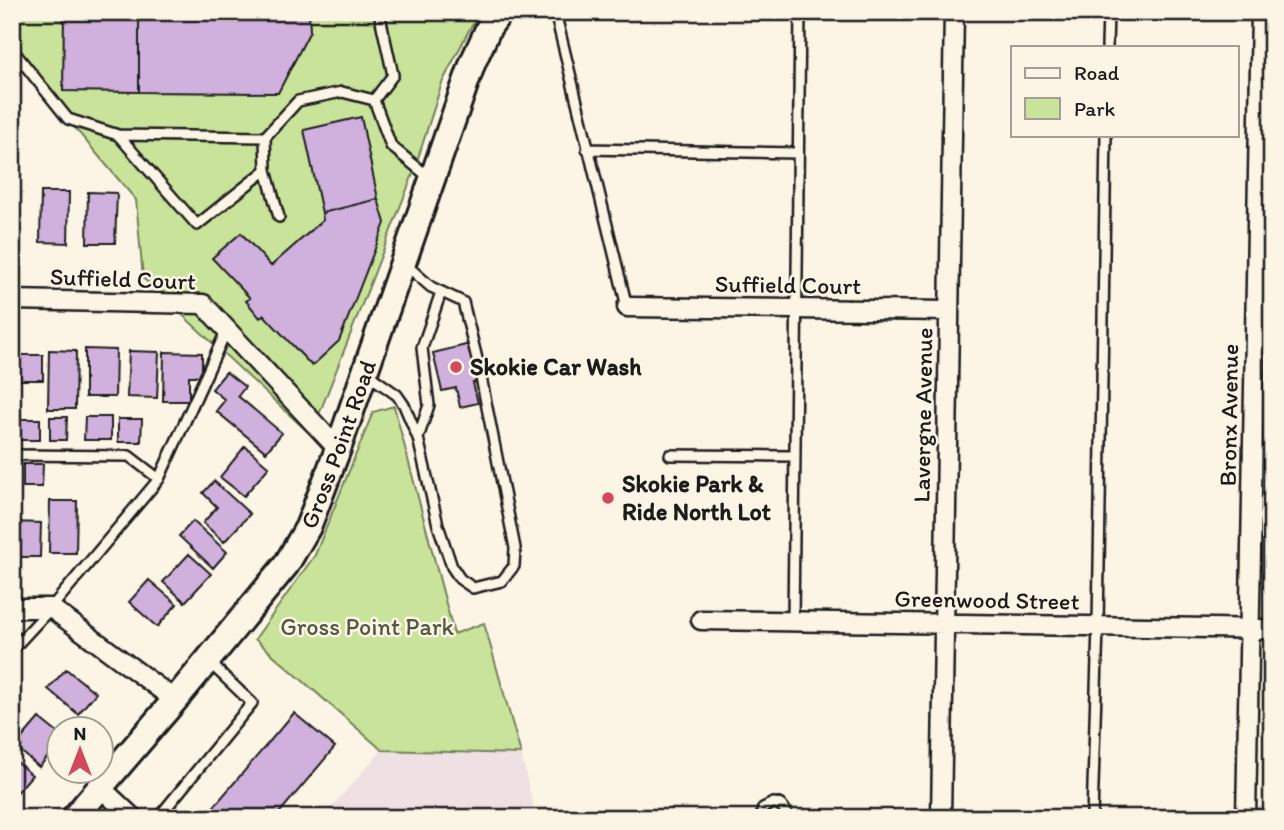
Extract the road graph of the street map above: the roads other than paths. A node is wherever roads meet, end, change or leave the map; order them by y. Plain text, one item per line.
1 (379, 12) edge
2 (499, 12) edge
3 (555, 12) edge
4 (800, 12) edge
5 (954, 12) edge
6 (1108, 12) edge
7 (1261, 12) edge
8 (1107, 46) edge
9 (12, 49) edge
10 (374, 100) junction
11 (118, 135) junction
12 (1106, 136) edge
13 (265, 137) junction
14 (587, 149) junction
15 (798, 153) junction
16 (267, 170) junction
17 (432, 179) junction
18 (279, 217) dead end
19 (403, 262) junction
20 (441, 292) junction
21 (12, 300) edge
22 (627, 307) joint
23 (797, 309) junction
24 (948, 311) junction
25 (227, 329) junction
26 (364, 372) junction
27 (418, 438) junction
28 (338, 449) junction
29 (12, 454) edge
30 (670, 455) dead end
31 (795, 456) junction
32 (159, 479) junction
33 (12, 608) edge
34 (51, 608) junction
35 (701, 620) dead end
36 (793, 621) junction
37 (945, 624) junction
38 (1098, 626) junction
39 (1250, 628) junction
40 (1272, 629) edge
41 (12, 650) edge
42 (207, 660) junction
43 (175, 700) junction
44 (100, 788) junction
45 (74, 818) edge
46 (133, 818) edge
47 (158, 818) edge
48 (761, 818) edge
49 (788, 818) edge
50 (942, 818) edge
51 (1093, 818) edge
52 (1246, 818) edge

1 - 10 lane
2 - 17 main road, Gross Point Road
3 - 14 lane
4 - 15 lane
5 - 24 street, Lavergne Avenue
6 - 8 lane
7 - 39 street, Bronx Avenue
9 - 11 lane
10 - 13 lane
10 - 17 lane
11 - 13 lane
11 - 16 lane
12 - 38 lane
13 - 16 lane
14 - 15 lane
14 - 22 lane
15 - 23 lane
16 - 18 lane
17 - 19 main road, Gross Point Road
19 - 20 lane
19 - 26 main road, Gross Point Road
20 - 27 lane
20 - 27 lane
21 - 25 street, Suffield Court
22 - 23 street, Suffield Court
23 - 24 street, Suffield Court
23 - 31 lane
24 - 37 street, Lavergne Avenue
25 - 28 street, Suffield Court
25 - 32 lane
26 - 27 lane
26 - 28 main road, Gross Point Road
28 - 42 main road, Gross Point Road
29 - 32 lane
30 - 31 lane
31 - 36 lane
32 - 34 lane
33 - 34 street
34 - 41 lane
34 - 43 street
35 - 36 street, Greenwood Street
36 - 37 street, Greenwood Street
37 - 38 street, Greenwood Street
37 - 50 street, Lavergne Avenue
38 - 39 street, Greenwood Street
38 - 51 lane
39 - 40 street, Greenwood Street
39 - 52 street, Bronx Avenue
42 - 43 main road, Gross Point Road
42 - 47 lane
43 - 44 main road, Gross Point Road
44 - 45 main road, Gross Point Road
44 - 46 street
48 - 49 lane

